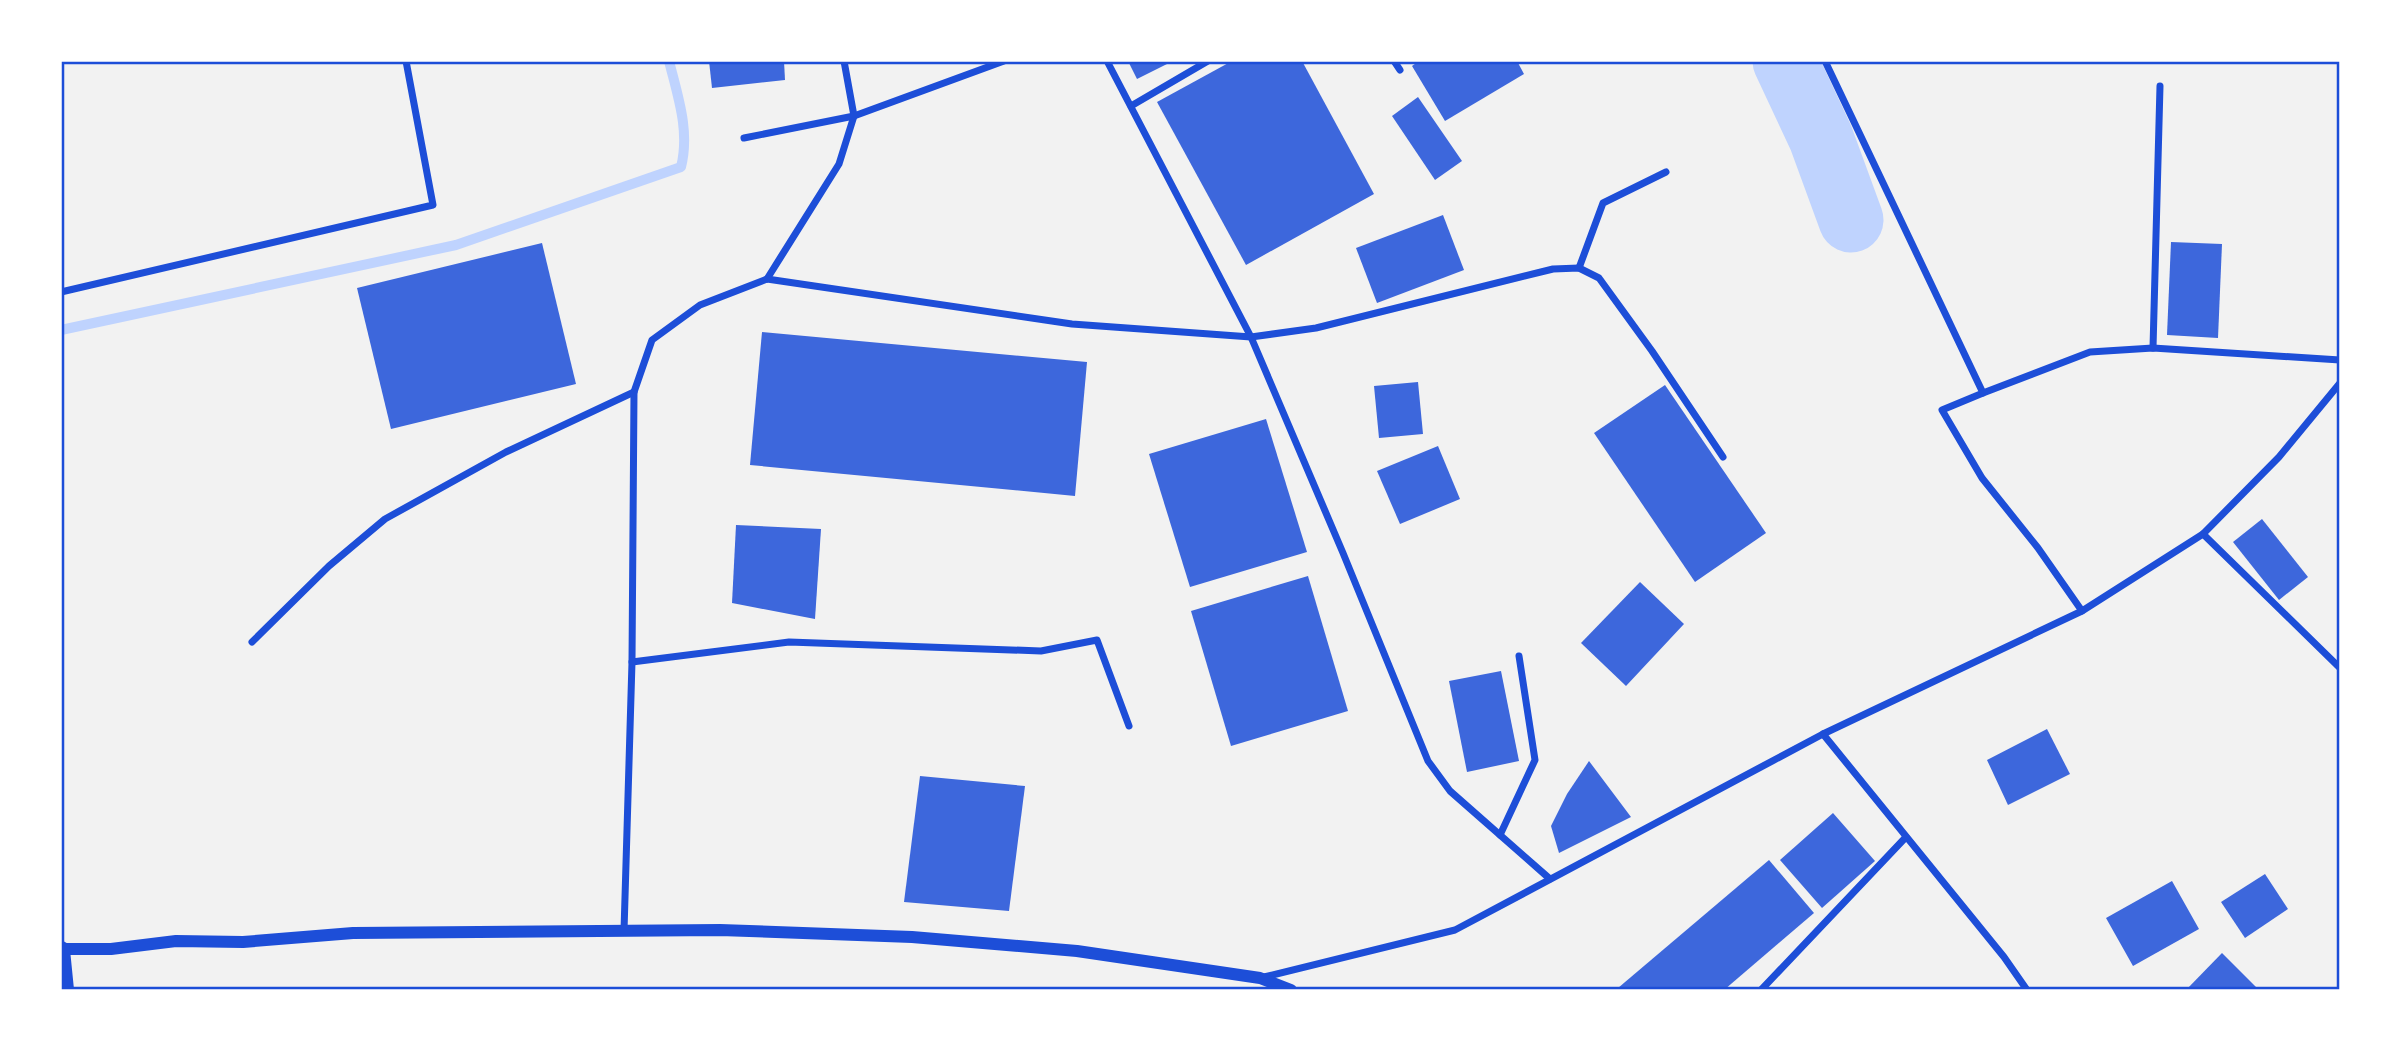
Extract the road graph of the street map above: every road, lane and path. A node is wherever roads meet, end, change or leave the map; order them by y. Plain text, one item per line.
1 (406, 61) edge
2 (844, 61) edge
3 (1004, 61) edge
4 (1107, 61) edge
5 (1208, 61) edge
6 (1394, 61) edge
7 (1825, 61) edge
8 (1400, 70) dead end
9 (2160, 86) dead end
10 (1131, 106) junction
11 (854, 116) junction
12 (744, 138) dead end
13 (1666, 172) dead end
14 (1579, 268) junction
15 (767, 279) junction
16 (61, 292) edge
17 (1251, 337) junction
18 (2153, 348) junction
19 (2340, 360) edge
20 (2340, 383) edge
21 (634, 392) junction
22 (1983, 393) junction
23 (1723, 457) dead end
24 (2203, 534) junction
25 (2082, 611) junction
26 (252, 642) dead end
27 (1519, 656) dead end
28 (632, 663) junction
29 (2340, 668) edge
30 (1129, 726) dead end
31 (1823, 734) junction
32 (1500, 835) junction
33 (1906, 837) junction
34 (1550, 879) junction
35 (624, 931) junction
36 (61, 949) edge
37 (1260, 978) junction
38 (65, 990) edge
39 (1291, 990) edge
40 (1761, 990) edge
41 (2027, 990) edge

1 - 16 street
2 - 11 street
3 - 11 street
4 - 10 street
5 - 10 street
6 - 8 street
7 - 22 street
9 - 18 street
10 - 17 street
11 - 12 street
11 - 15 street
13 - 14 street
14 - 17 street
14 - 23 street
15 - 17 street
15 - 21 street
17 - 32 street
18 - 19 street
18 - 22 street
20 - 24 street
21 - 26 street
21 - 28 street
22 - 25 street
24 - 25 street
24 - 29 street
25 - 31 street
27 - 32 street
28 - 30 street
28 - 35 street
31 - 33 street
31 - 34 street
32 - 34 street
33 - 40 street
33 - 41 street
34 - 37 street
35 - 36 street
35 - 37 street
36 - 38 main road
37 - 39 street

